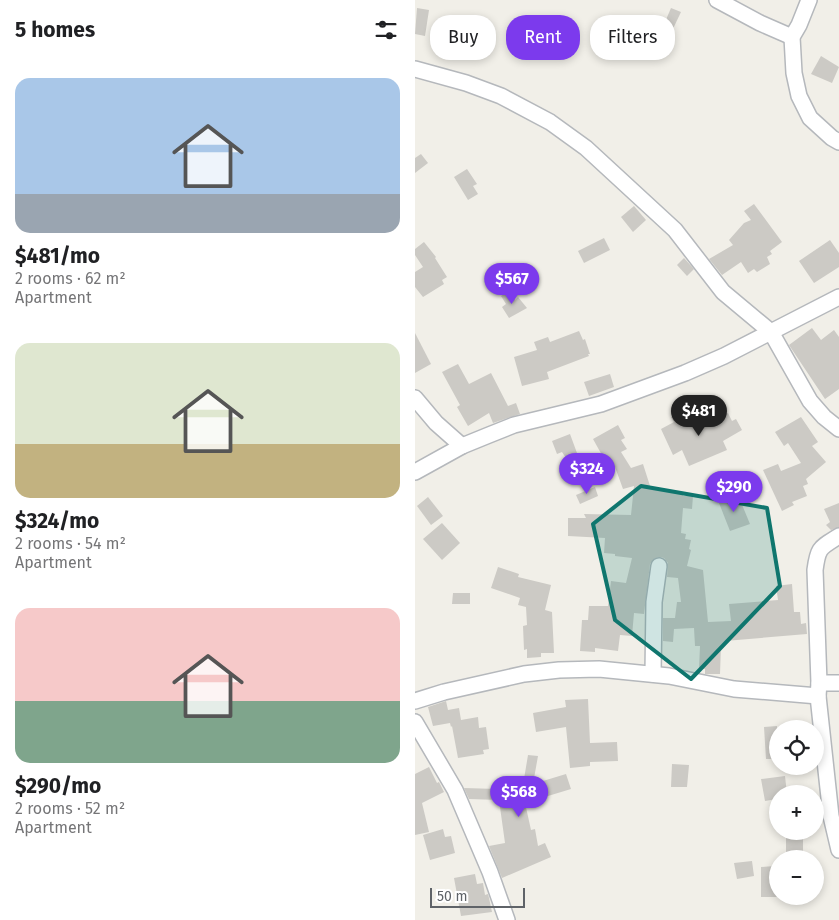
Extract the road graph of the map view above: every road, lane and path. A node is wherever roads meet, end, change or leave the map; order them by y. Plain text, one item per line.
1 (717, 0) edge
2 (809, 0) edge
3 (792, 37) junction
4 (415, 69) edge
5 (839, 142) edge
6 (839, 297) edge
7 (771, 332) junction
8 (415, 398) edge
9 (839, 429) edge
10 (462, 446) junction
11 (415, 472) edge
12 (839, 536) edge
13 (659, 566) dead end
14 (653, 674) junction
15 (839, 684) edge
16 (818, 690) junction
17 (415, 701) edge
18 (415, 722) edge
19 (839, 850) edge
20 (507, 920) edge

1 - 3 street
2 - 3 street
3 - 5 street
4 - 7 street
6 - 7 street
7 - 9 street
7 - 10 street
8 - 10 street
10 - 11 street
12 - 16 street
13 - 14 street
14 - 16 street
14 - 17 street
15 - 16 street
16 - 19 street
18 - 20 street

